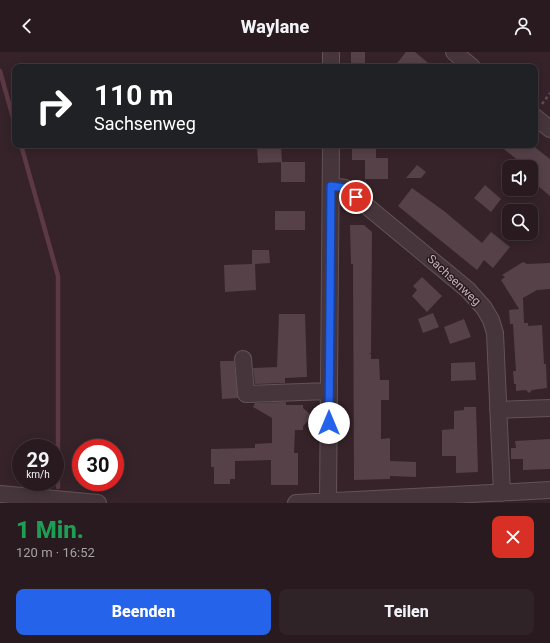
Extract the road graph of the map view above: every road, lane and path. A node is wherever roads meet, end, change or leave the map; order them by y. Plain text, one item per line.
1 (331, 52) edge
2 (454, 52) edge
3 (331, 64) edge
4 (468, 64) edge
5 (550, 93) edge
6 (538, 111) edge
7 (538, 113) edge
8 (550, 129) edge
9 (331, 148) edge
10 (331, 186) junction
11 (243, 359) dead end
12 (329, 391) junction
13 (550, 408) edge
14 (498, 410) junction
15 (550, 490) edge
16 (502, 493) junction
17 (0, 494) edge
18 (328, 502) edge
19 (98, 503) edge
20 (296, 503) edge

1 - 3 street
2 - 4 street
5 - 6 path
7 - 8 street
9 - 10 street
10 - 12 street
10 - 14 street, Sachsenweg
11 - 12 street
12 - 18 street
13 - 14 street
14 - 16 street, Sachsenweg
15 - 16 street
16 - 18 street
17 - 19 street
18 - 20 street

